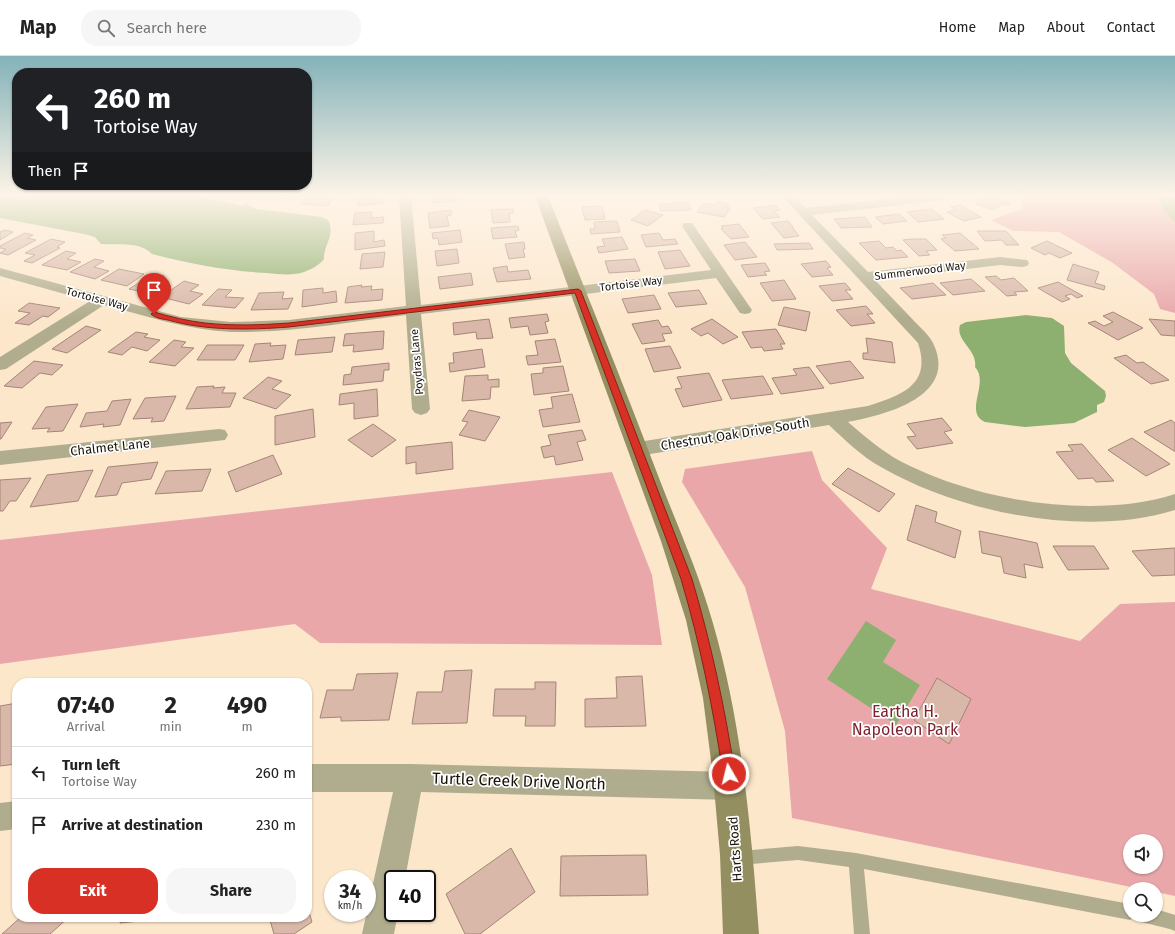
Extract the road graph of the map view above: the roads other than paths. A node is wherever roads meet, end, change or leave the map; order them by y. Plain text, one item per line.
1 (408, 237) edge
2 (557, 237) edge
3 (695, 237) edge
4 (827, 237) edge
5 (1022, 263) dead end
6 (0, 272) edge
7 (720, 273) junction
8 (865, 277) junction
9 (578, 291) junction
10 (102, 300) junction
11 (414, 310) junction
12 (745, 310) dead end
13 (0, 365) edge
14 (421, 409) dead end
15 (833, 418) junction
16 (219, 435) dead end
17 (638, 449) junction
18 (0, 458) edge
19 (1175, 502) edge
20 (312, 778) edge
21 (410, 778) junction
22 (731, 786) junction
23 (12, 816) edge
24 (0, 818) edge
25 (737, 858) junction
26 (856, 860) junction
27 (1123, 911) edge
28 (1163, 918) edge
29 (1175, 923) edge
30 (378, 934) edge
31 (741, 934) edge
32 (862, 934) edge

1 - 11 street, Poydras Lane
2 - 9 street, Harts Road
3 - 7 street
4 - 8 street, Chestnut Oak Drive South
5 - 8 street, Summerwood Way
6 - 10 street, Tortoise Way
7 - 9 street, Tortoise Way
7 - 12 street
8 - 15 street, Chestnut Oak Drive South
9 - 11 street, Tortoise Way
9 - 17 street, Harts Road
10 - 11 street, Tortoise Way
10 - 13 street
11 - 14 street, Poydras Lane
15 - 17 street, Chestnut Oak Drive South
15 - 19 street
16 - 18 street, Chalmet Lane
17 - 22 street, Harts Road
20 - 21 street, Turtle Creek Drive North
21 - 22 street, Turtle Creek Drive North
21 - 30 street
22 - 25 street, Harts Road
23 - 24 street
25 - 26 lane
25 - 31 street, Harts Road
26 - 27 lane
26 - 32 lane
28 - 29 lane

